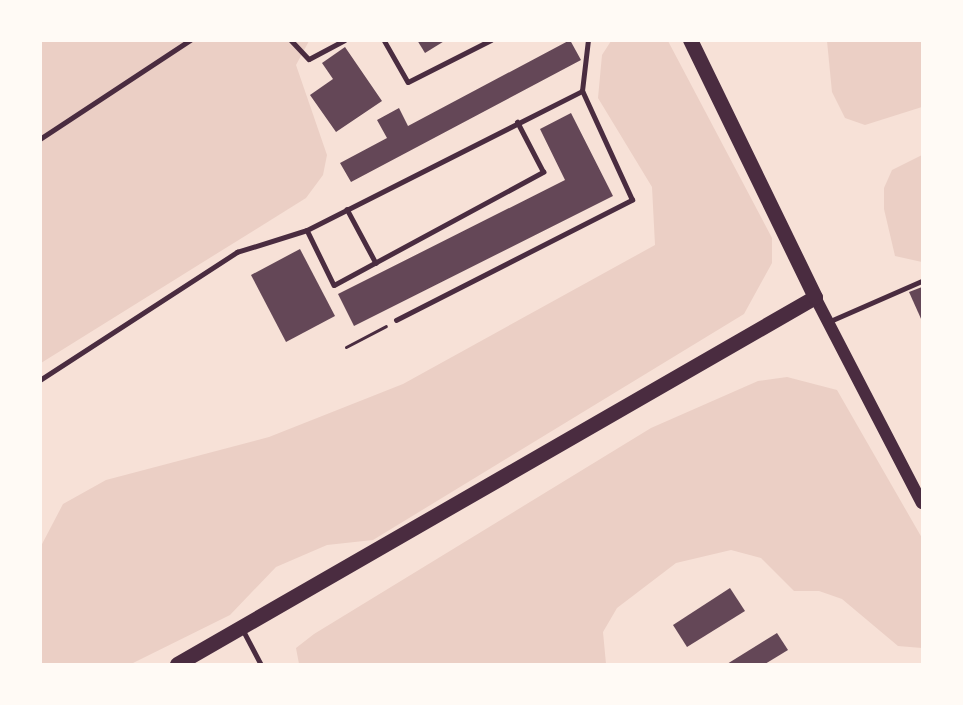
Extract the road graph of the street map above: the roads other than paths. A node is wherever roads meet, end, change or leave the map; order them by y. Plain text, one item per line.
1 (190, 40) edge
2 (291, 40) edge
3 (344, 40) edge
4 (384, 40) edge
5 (490, 40) edge
6 (588, 40) edge
7 (694, 42) edge
8 (582, 91) junction
9 (517, 122) junction
10 (40, 139) edge
11 (347, 209) junction
12 (307, 230) junction
13 (376, 263) junction
14 (922, 281) edge
15 (815, 297) junction
16 (396, 320) road end
17 (828, 322) junction
18 (40, 380) edge
19 (922, 503) edge
20 (242, 628) junction
21 (177, 664) edge
22 (261, 664) edge

1 - 10 lane
2 - 3 lane
4 - 5 lane
6 - 8 lane
7 - 15 main road
8 - 9 lane
8 - 16 lane
9 - 11 lane
9 - 13 lane
11 - 12 lane
11 - 13 lane
12 - 13 lane
12 - 18 lane
14 - 17 lane
15 - 17 main road
15 - 20 main road
17 - 19 main road
20 - 21 main road
20 - 22 lane

